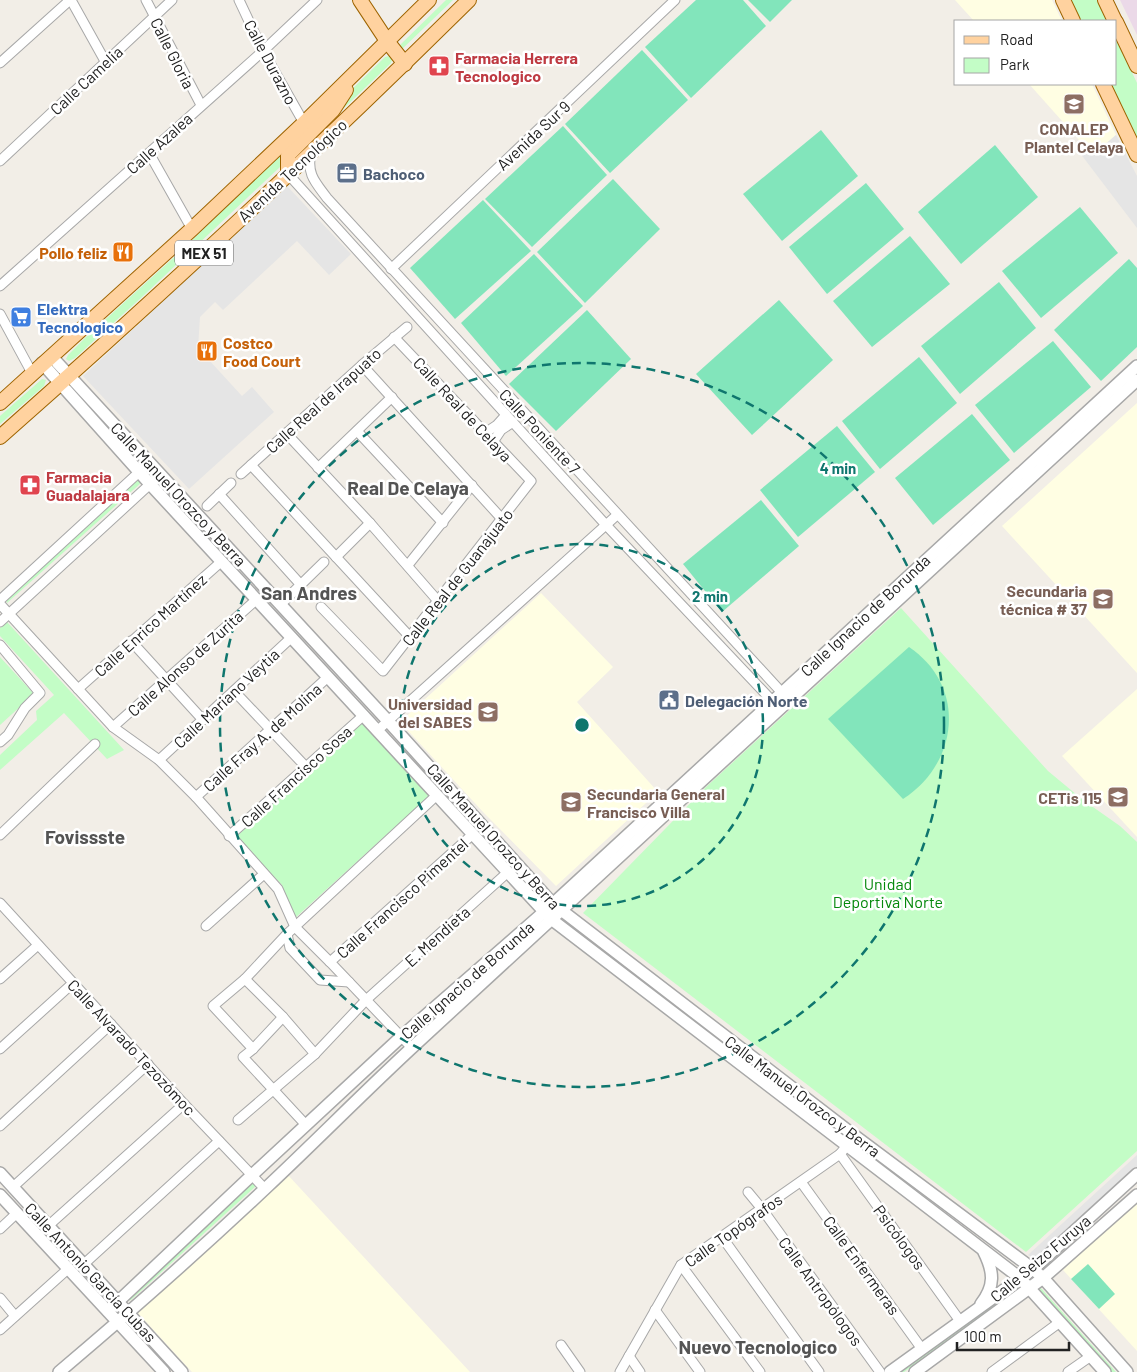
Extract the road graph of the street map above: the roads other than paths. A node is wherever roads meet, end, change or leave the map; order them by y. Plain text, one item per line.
1 (70, 0) edge
2 (146, 0) edge
3 (172, 0) edge
4 (239, 0) edge
5 (317, 0) edge
6 (360, 0) edge
7 (429, 0) edge
8 (469, 0) edge
9 (675, 0) edge
10 (1063, 0) edge
11 (1105, 0) edge
12 (155, 17) junction
13 (1073, 20) edge
14 (1115, 20) edge
15 (1117, 24) edge
16 (387, 41) junction
17 (263, 51) junction
18 (106, 61) junction
19 (0, 63) edge
20 (404, 64) junction
21 (362, 66) junction
22 (1137, 66) edge
23 (1103, 85) edge
24 (201, 105) junction
25 (304, 123) junction
26 (311, 152) junction
27 (149, 153) junction
28 (1137, 155) edge
29 (0, 161) edge
30 (288, 174) junction
31 (192, 229) junction
32 (391, 269) junction
33 (0, 286) edge
34 (0, 314) edge
35 (407, 327) dead end
36 (394, 337) junction
37 (47, 360) junction
38 (362, 364) junction
39 (1137, 366) edge
40 (32, 373) junction
41 (65, 380) junction
42 (1137, 380) edge
43 (392, 398) junction
44 (0, 402) edge
45 (506, 415) junction
46 (513, 422) junction
47 (357, 431) junction
48 (286, 433) junction
49 (485, 433) junction
50 (0, 437) edge
51 (494, 442) junction
52 (149, 463) junction
53 (252, 465) junction
54 (318, 468) junction
55 (140, 472) junction
56 (241, 474) dead end
57 (160, 475) junction
58 (231, 482) dead end
59 (531, 482) joint
60 (150, 484) junction
61 (472, 486) junction
62 (219, 494) junction
63 (206, 506) dead end
64 (617, 515) junction
65 (502, 519) junction
66 (442, 522) junction
67 (370, 523) junction
68 (606, 525) junction
69 (336, 558) junction
70 (222, 561) junction
71 (324, 562) dead end
72 (408, 565) junction
73 (301, 585) junction
74 (258, 599) junction
75 (438, 600) junction
76 (0, 602) edge
77 (280, 605) junction
78 (321, 607) dead end
79 (9, 614) junction
80 (0, 622) edge
81 (292, 637) junction
82 (410, 637) junction
83 (132, 641) junction
84 (0, 645) edge
85 (328, 678) junction
86 (166, 680) junction
87 (78, 688) junction
88 (234, 691) junction
89 (785, 696) junction
90 (776, 705) junction
91 (364, 715) junction
92 (203, 720) junction
93 (388, 721) junction
94 (113, 727) junction
95 (270, 729) junction
96 (378, 730) junction
97 (0, 742) edge
98 (95, 744) dead end
99 (159, 760) junction
100 (306, 767) junction
101 (437, 795) junction
102 (196, 797) junction
103 (473, 834) junction
104 (0, 835) edge
105 (229, 836) junction
106 (508, 872) junction
107 (264, 874) junction
108 (1, 906) edge
109 (556, 906) junction
110 (548, 916) junction
111 (206, 926) dead end
112 (295, 927) junction
113 (287, 934) junction
114 (38, 945) junction
115 (330, 962) junction
116 (0, 979) edge
117 (245, 979) junction
118 (349, 982) junction
119 (73, 983) junction
120 (366, 1000) junction
121 (283, 1017) junction
122 (111, 1024) junction
123 (402, 1036) junction
124 (412, 1048) junction
125 (253, 1049) junction
126 (0, 1050) edge
127 (315, 1054) junction
128 (148, 1064) junction
129 (274, 1090) junction
130 (184, 1104) junction
131 (238, 1120) dead end
132 (306, 1125) junction
133 (0, 1126) edge
134 (855, 1136) junction
135 (219, 1141) junction
136 (843, 1150) junction
137 (0, 1173) edge
138 (1137, 1174) edge
139 (251, 1176) junction
140 (801, 1182) junction
141 (13, 1187) junction
142 (265, 1189) junction
143 (748, 1192) dead end
144 (0, 1195) edge
145 (1137, 1195) edge
146 (762, 1209) junction
147 (17, 1213) junction
148 (48, 1226) junction
149 (0, 1229) edge
150 (722, 1238) junction
151 (982, 1248) junction
152 (84, 1264) junction
153 (681, 1265) junction
154 (69, 1268) junction
155 (1033, 1269) junction
156 (1020, 1278) junction
157 (1043, 1278) junction
158 (1030, 1288) junction
159 (0, 1298) edge
160 (118, 1302) junction
161 (655, 1310) junction
162 (976, 1310) junction
163 (108, 1311) junction
164 (129, 1313) junction
165 (16, 1316) junction
166 (960, 1321) junction
167 (118, 1322) junction
168 (1060, 1322) junction
169 (0, 1330) edge
170 (561, 1345) dead end
171 (922, 1349) junction
172 (629, 1356) junction
173 (1091, 1356) junction
174 (158, 1370) edge
175 (894, 1371) edge
176 (59, 1372) edge
177 (182, 1372) edge
178 (580, 1372) edge
179 (620, 1372) edge
180 (640, 1372) edge
181 (700, 1372) edge
182 (760, 1372) edge
183 (819, 1372) edge
184 (880, 1372) edge
185 (915, 1372) edge
186 (992, 1372) edge
187 (1068, 1372) edge
188 (1105, 1372) edge
189 (1127, 1372) edge

1 - 18 street
1 - 19 street
2 - 12 street, Calle Gloria
3 - 12 street, Calle Camelia
4 - 17 street, Calle Durazno
5 - 17 street, Calle Azalea
6 - 16 main road
7 - 16 main road, Avenida Tecnológico / MEX 51
8 - 20 main road, Avenida Tecnológico / MEX 51
9 - 32 street, Avenida Sur 9
10 - 13 main road
11 - 14 main road
12 - 18 street, Calle Camelia
12 - 24 street, Calle Gloria
15 - 22 main road
16 - 20 main road
16 - 21 main road, Avenida Tecnológico / MEX 51
17 - 24 street, Calle Azalea
17 - 25 street, Calle Durazno
18 - 29 street, Calle Camelia
20 - 26 main road, Avenida Tecnológico / MEX 51
21 - 25 main road, Avenida Tecnológico / MEX 51
21 - 30 main road
23 - 28 main road
24 - 27 street, Calle Azalea
25 - 31 main road, Avenida Tecnológico / MEX 51
26 - 30 main road, Avenida Tecnológico / MEX 51
26 - 32 street, Calle Poniente 7
27 - 31 street
27 - 33 street, Calle Azalea
30 - 41 main road, Avenida Tecnológico / MEX 51
30 - 45 street, Calle Poniente 7
31 - 37 main road, Avenida Tecnológico / MEX 51
32 - 64 street, Calle Poniente 7
34 - 40 street
35 - 36 street, Calle Real de Irapuato
36 - 38 street, Calle Real de Irapuato
36 - 49 street, Calle Real de Celaya
37 - 40 main road, Avenida Tecnológico / MEX 51
37 - 41 street, Calle Manuel Orozco y Berra
38 - 43 street
38 - 48 street, Calle Real de Irapuato
39 - 89 street, Calle Ignacio de Borunda
40 - 44 main road, Avenida Tecnológico / MEX 51
41 - 50 main road, Avenida Tecnológico / MEX 51
41 - 52 street, Calle Manuel Orozco y Berra
41 - 55 street, Calle Manuel Orozco y Berra
42 - 89 street, Calle Ignacio de Borunda
43 - 47 street
43 - 61 street
45 - 46 street, Calle Poniente 7
45 - 49 street
46 - 51 street
46 - 68 street, Calle Poniente 7
47 - 54 street
47 - 66 street
48 - 53 street, Calle Real de Irapuato
48 - 54 street
49 - 51 street, Calle Real de Celaya
51 - 59 street, Calle Real de Celaya
52 - 55 street
52 - 57 street, Calle Manuel Orozco y Berra
53 - 56 street, Calle Real de Irapuato
53 - 69 street
54 - 67 street
55 - 60 street, Calle Manuel Orozco y Berra
55 - 76 street
57 - 60 street
57 - 77 street, Calle Manuel Orozco y Berra
58 - 62 street
59 - 65 street, Calle Real de Guanajuato
60 - 70 street, Calle Manuel Orozco y Berra
60 - 79 street
61 - 65 street
61 - 66 street
62 - 63 street
62 - 73 street
64 - 68 street
64 - 89 street, Calle Poniente 7
65 - 75 street, Calle Real de Guanajuato
66 - 72 street
67 - 69 street
67 - 72 street
68 - 90 street, Calle Poniente 7
68 - 93 street
69 - 82 street
70 - 74 street, Calle Manuel Orozco y Berra
70 - 83 street, Calle Enrico Martínez
71 - 73 street
72 - 75 street
73 - 77 street
74 - 81 street, Calle Manuel Orozco y Berra
74 - 86 street, Calle Alonso de Zurita
75 - 82 street, Calle Real de Guanajuato
76 - 79 street
77 - 93 street, Calle Manuel Orozco y Berra
78 - 82 street, Calle Real de Guanajuato
79 - 80 street
79 - 87 street
81 - 85 street, Calle Manuel Orozco y Berra
81 - 88 street, Calle Mariano Veytia
83 - 86 street
83 - 87 street, Calle Enrico Martínez
84 - 97 street
85 - 91 street, Calle Manuel Orozco y Berra
85 - 95 street, Calle Fray A. de Molina
86 - 92 street
86 - 94 street, Calle Alonso de Zurita
87 - 94 street
88 - 92 street, Calle Mariano Veytia
88 - 95 street
89 - 90 street, Calle Ignacio de Borunda
90 - 109 street, Calle Ignacio de Borunda
91 - 96 street, Calle Manuel Orozco y Berra
91 - 100 street, Calle Francisco Sosa
92 - 99 street, Calle Mariano Veytia
93 - 96 street
93 - 109 street, Calle Manuel Orozco y Berra
94 - 99 street
95 - 100 street
95 - 102 street, Calle Fray A. de Molina
96 - 101 street, Calle Manuel Orozco y Berra
98 - 104 street
99 - 102 street
100 - 105 street, Calle Francisco Sosa
101 - 103 street, Calle Manuel Orozco y Berra
101 - 112 street
102 - 105 street
103 - 106 street, Calle Manuel Orozco y Berra
103 - 115 street, Calle Francisco Pimentel
105 - 107 street
106 - 110 street, Calle Manuel Orozco y Berra
106 - 120 street, E. Mendieta
107 - 111 street
107 - 112 street
108 - 114 street, Calle Alvarado Tezozómoc
109 - 110 street, Calle Ignacio de Borunda
109 - 134 street, Calle Manuel Orozco y Berra
110 - 123 street, Calle Ignacio de Borunda
110 - 124 street, Calle Ignacio de Borunda
110 - 136 street, Calle Manuel Orozco y Berra
112 - 113 street
112 - 115 street
113 - 117 street
113 - 118 street
114 - 116 street
114 - 119 street, Calle Alvarado Tezozómoc
115 - 118 street
117 - 121 street
117 - 125 street
118 - 120 street
119 - 122 street, Calle Alvarado Tezozómoc
119 - 126 street
120 - 123 street
120 - 127 street, E. Mendieta
121 - 125 street
121 - 127 street
122 - 128 street, Calle Alvarado Tezozómoc
122 - 133 street
123 - 124 street
123 - 132 street, Calle Ignacio de Borunda
124 - 142 street, Calle Ignacio de Borunda
125 - 129 street
127 - 129 street, E. Mendieta
128 - 130 street, Calle Alvarado Tezozómoc
128 - 141 street
129 - 131 street, E. Mendieta
129 - 132 street
130 - 135 street, Calle Alvarado Tezozómoc
130 - 148 street
132 - 139 street, Calle Ignacio de Borunda
134 - 136 street, Calle Topógrafos
134 - 155 street, Calle Manuel Orozco y Berra
135 - 139 street, Calle Alvarado Tezozómoc
135 - 152 street
136 - 140 street, Calle Topógrafos
136 - 151 street, Calle Manuel Orozco y Berra
136 - 166 street, Psicólogos
137 - 141 street, Calle Antonio García Cubas
138 - 155 street, Calle Seizo Furuya
139 - 142 street, Calle Alvarado Tezozómoc
139 - 160 street, Calle Ignacio de Borunda
140 - 146 street, Calle Topógrafos
140 - 171 street, Calle Enfermeras
141 - 148 street, Calle Antonio García Cubas
142 - 164 street, Calle Ignacio de Borunda
143 - 146 street, Calle Antropólogos
144 - 147 street, Calle Antonio García Cubas
145 - 157 street, Calle Seizo Furuya
146 - 150 street, Calle Topógrafos
146 - 184 street, Calle Antropólogos
147 - 149 street, Calle Antonio García Cubas
147 - 154 street, Calle Antonio García Cubas
148 - 152 street, Calle Antonio García Cubas
150 - 153 street, Calle Topógrafos
150 - 183 street
151 - 156 street, Calle Manuel Orozco y Berra
151 - 162 street
152 - 160 street, Calle Antonio García Cubas
153 - 161 street, Calle Topógrafos
153 - 182 street
154 - 163 street, Calle Antonio García Cubas
154 - 165 street
155 - 156 street, Calle Seizo Furuya
155 - 157 street, Calle Manuel Orozco y Berra
156 - 158 street, Calle Manuel Orozco y Berra
156 - 162 street, Calle Seizo Furuya
157 - 158 street, Calle Seizo Furuya
157 - 189 street, Calle Manuel Orozco y Berra
158 - 168 street, Calle Manuel Orozco y Berra
158 - 185 street, Calle Seizo Furuya
159 - 165 street
160 - 163 street, Calle Ignacio de Borunda
160 - 164 street, Calle Antonio García Cubas
161 - 172 street, Calle Topógrafos
161 - 181 street
162 - 166 street, Calle Seizo Furuya
163 - 167 street, Calle Antonio García Cubas
164 - 167 street, Calle Ignacio de Borunda
164 - 177 street, Calle Antonio García Cubas
165 - 169 street
166 - 171 street, Calle Seizo Furuya
167 - 174 street, Calle Antonio García Cubas
167 - 176 street, Calle Ignacio de Borunda
168 - 173 street, Calle Manuel Orozco y Berra
168 - 186 street
170 - 178 street
171 - 175 street, Calle Seizo Furuya
172 - 179 street, Calle Topógrafos
172 - 180 street
173 - 187 street
173 - 188 street, Calle Manuel Orozco y Berra

